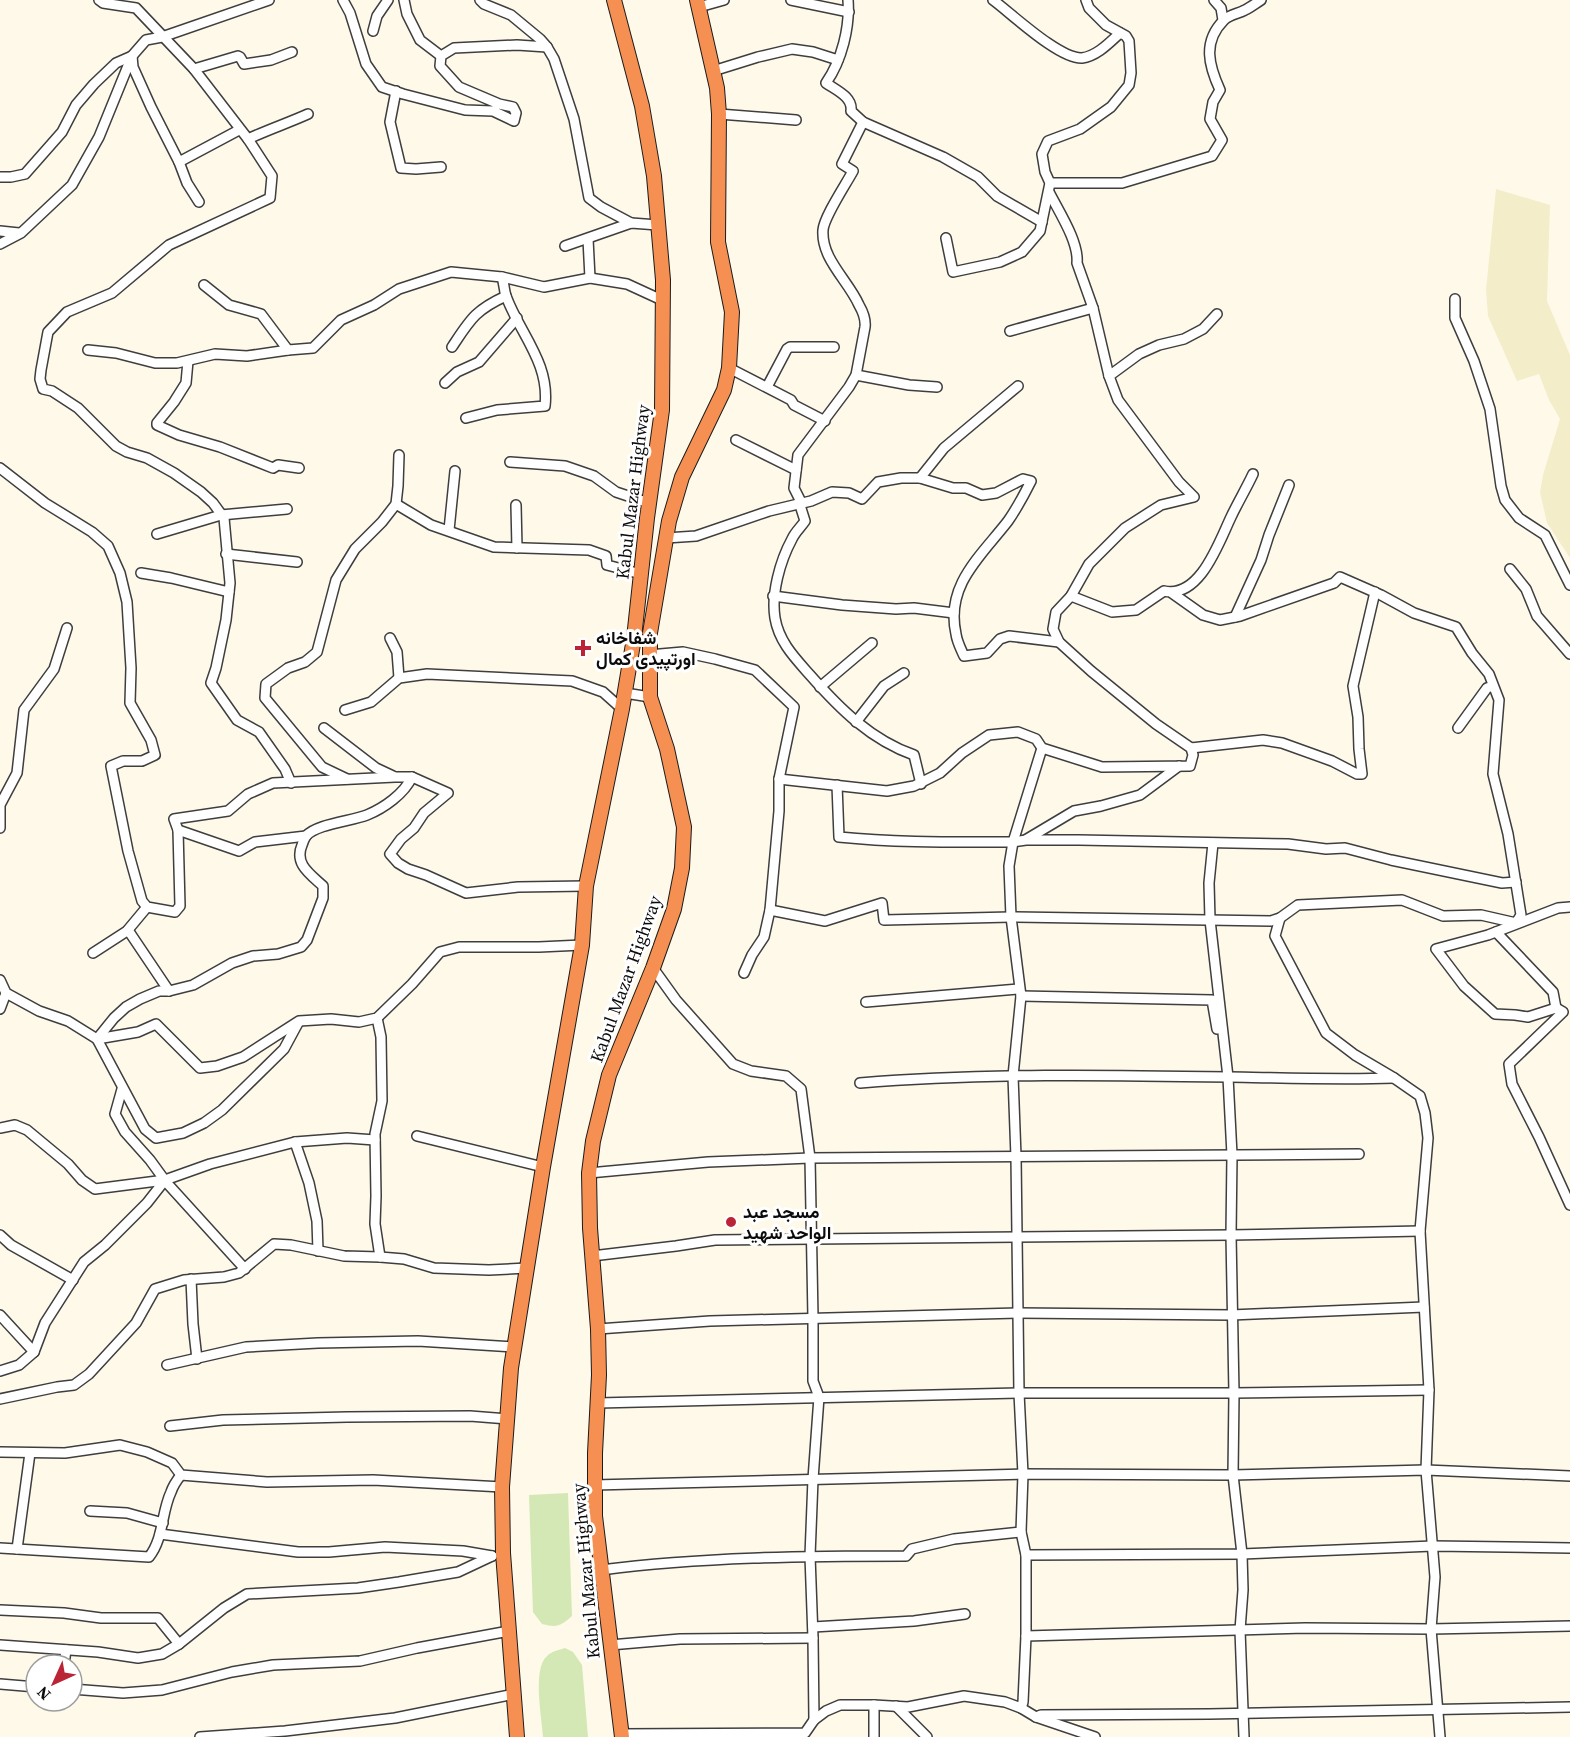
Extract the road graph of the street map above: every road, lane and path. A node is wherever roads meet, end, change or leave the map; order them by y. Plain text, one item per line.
1 (99, 0) edge
2 (269, 0) edge
3 (343, 0) edge
4 (388, 0) edge
5 (404, 0) edge
6 (480, 0) edge
7 (614, 0) edge
8 (724, 0) edge
9 (791, 0) edge
10 (849, 0) edge
11 (993, 0) edge
12 (1086, 0) edge
13 (1214, 0) edge
14 (1261, 0) edge
15 (698, 3) edge
16 (849, 12) junction
17 (1224, 20) junction
18 (373, 30) dead end
19 (1120, 33) junction
20 (162, 37) junction
21 (547, 47) junction
22 (292, 52) dead end
23 (132, 56) junction
24 (441, 56) junction
25 (838, 60) junction
26 (194, 69) junction
27 (713, 71) junction
28 (396, 92) junction
29 (308, 114) dead end
30 (719, 114) junction
31 (795, 120) dead end
32 (863, 122) junction
33 (239, 130) junction
34 (248, 139) junction
35 (180, 162) junction
36 (441, 167) dead end
37 (0, 177) edge
38 (1050, 188) junction
39 (199, 202) dead end
40 (1042, 222) junction
41 (631, 224) junction
42 (658, 225) junction
43 (0, 231) edge
44 (21, 233) junction
45 (946, 238) dead end
46 (588, 239) junction
47 (0, 244) edge
48 (565, 246) dead end
49 (502, 277) junction
50 (590, 278) junction
51 (204, 285) dead end
52 (506, 296) junction
53 (1455, 299) dead end
54 (664, 301) junction
55 (1093, 308) junction
56 (1217, 314) dead end
57 (517, 318) junction
58 (1010, 331) dead end
59 (452, 347) dead end
60 (834, 347) dead end
61 (88, 350) dead end
62 (288, 350) junction
63 (188, 361) junction
64 (729, 368) junction
65 (856, 375) junction
66 (1109, 376) junction
67 (445, 383) dead end
68 (1018, 386) dead end
69 (767, 387) junction
70 (938, 387) dead end
71 (466, 417) dead end
72 (825, 421) junction
73 (736, 440) dead end
74 (399, 455) dead end
75 (510, 462) dead end
76 (0, 468) edge
77 (299, 468) dead end
78 (796, 470) junction
79 (455, 471) dead end
80 (1253, 474) dead end
81 (920, 477) junction
82 (1289, 485) dead end
83 (800, 502) junction
84 (649, 503) junction
85 (396, 504) junction
86 (516, 505) dead end
87 (287, 509) dead end
88 (221, 515) junction
89 (449, 530) junction
90 (157, 534) dead end
91 (666, 538) junction
92 (517, 548) junction
93 (226, 554) junction
94 (297, 562) dead end
95 (1510, 569) dead end
96 (141, 573) dead end
97 (641, 574) junction
98 (1570, 585) edge
99 (229, 592) junction
100 (1375, 592) junction
101 (1172, 593) junction
102 (773, 596) junction
103 (1071, 596) junction
104 (954, 613) junction
105 (1234, 617) junction
106 (68, 628) dead end
107 (390, 638) dead end
108 (1059, 642) junction
109 (872, 643) dead end
110 (1570, 654) edge
111 (650, 656) junction
112 (904, 673) dead end
113 (399, 678) junction
114 (1493, 686) junction
115 (820, 687) junction
116 (625, 693) junction
117 (650, 697) junction
118 (622, 709) junction
119 (345, 710) dead end
120 (856, 722) junction
121 (324, 728) dead end
122 (1458, 728) dead end
123 (1042, 748) junction
124 (1191, 748) junction
125 (1179, 766) junction
126 (395, 777) junction
127 (412, 777) junction
128 (346, 779) junction
129 (779, 779) junction
130 (291, 783) junction
131 (921, 784) junction
132 (837, 785) junction
133 (0, 828) edge
134 (178, 830) junction
135 (306, 836) junction
136 (1026, 840) junction
137 (1013, 842) junction
138 (1213, 843) junction
139 (1516, 882) junction
140 (586, 886) junction
141 (147, 907) junction
142 (1570, 907) edge
143 (770, 910) junction
144 (1011, 917) junction
145 (1280, 918) junction
146 (1210, 920) junction
147 (1516, 923) junction
148 (128, 930) junction
149 (1496, 932) junction
150 (582, 945) junction
151 (93, 953) dead end
152 (654, 968) junction
153 (744, 973) dead end
154 (0, 980) edge
155 (169, 991) junction
156 (6, 993) junction
157 (1020, 993) junction
158 (866, 1002) dead end
159 (0, 1009) edge
160 (1563, 1009) edge
161 (377, 1018) junction
162 (299, 1021) junction
163 (1223, 1034) junction
164 (97, 1039) junction
165 (1013, 1076) junction
166 (1228, 1077) junction
167 (1394, 1078) junction
168 (860, 1083) dead end
169 (122, 1089) junction
170 (0, 1128) edge
171 (417, 1136) dead end
172 (375, 1140) junction
173 (295, 1142) junction
174 (1359, 1154) dead end
175 (1232, 1155) junction
176 (1016, 1157) junction
177 (810, 1158) junction
178 (543, 1167) junction
179 (589, 1173) junction
180 (165, 1180) junction
181 (1570, 1205) edge
182 (1420, 1231) junction
183 (0, 1235) edge
184 (1231, 1235) junction
185 (1016, 1236) junction
186 (812, 1238) junction
187 (318, 1251) junction
188 (592, 1256) junction
189 (380, 1257) junction
190 (245, 1269) junction
191 (527, 1269) junction
192 (73, 1280) junction
193 (191, 1280) junction
194 (1424, 1307) junction
195 (1018, 1313) junction
196 (0, 1315) edge
197 (1231, 1315) junction
198 (813, 1318) junction
199 (598, 1329) junction
200 (514, 1347) junction
201 (34, 1352) junction
202 (197, 1359) junction
203 (167, 1365) dead end
204 (0, 1371) edge
205 (1429, 1390) junction
206 (1019, 1393) junction
207 (1234, 1393) junction
208 (819, 1398) junction
209 (0, 1399) edge
210 (598, 1403) junction
211 (508, 1419) junction
212 (170, 1426) dead end
213 (0, 1452) edge
214 (30, 1453) junction
215 (1426, 1470) junction
216 (1023, 1474) junction
217 (181, 1475) junction
218 (1233, 1475) junction
219 (1570, 1476) edge
220 (813, 1479) junction
221 (594, 1485) junction
222 (501, 1487) junction
223 (90, 1511) dead end
224 (163, 1522) junction
225 (1021, 1532) junction
226 (160, 1534) junction
227 (1433, 1546) junction
228 (0, 1548) edge
229 (1570, 1548) edge
230 (17, 1549) junction
231 (498, 1554) junction
232 (1242, 1554) junction
233 (1026, 1555) junction
234 (810, 1556) junction
235 (601, 1570) junction
236 (0, 1610) edge
237 (965, 1614) dead end
238 (1570, 1626) edge
239 (813, 1627) junction
240 (1431, 1629) junction
241 (509, 1630) junction
242 (1240, 1630) junction
243 (1026, 1636) junction
244 (813, 1638) junction
245 (179, 1644) junction
246 (610, 1645) junction
247 (0, 1646) edge
248 (66, 1650) junction
249 (66, 1653) edge
250 (0, 1684) edge
251 (24, 1686) edge
252 (84, 1690) edge
253 (514, 1694) junction
254 (874, 1705) junction
255 (896, 1706) junction
256 (1570, 1707) edge
257 (1021, 1708) junction
258 (1438, 1709) junction
259 (1244, 1713) junction
260 (1036, 1717) junction
261 (814, 1720) junction
262 (742, 1735) edge
263 (622, 1736) edge
264 (200, 1737) edge
265 (518, 1737) edge
266 (873, 1737) edge
267 (927, 1737) edge
268 (1095, 1737) edge
269 (1244, 1737) edge
270 (1440, 1737) edge

1 - 20 street
2 - 20 street
3 - 28 street
4 - 18 street
5 - 24 street
6 - 21 street
7 - 42 highway, Kabul Mazar Highway
8 - 15 street
9 - 16 street
10 - 16 street
11 - 19 street
12 - 19 street
13 - 17 street
14 - 17 street
15 - 27 highway, Kabul Mazar Highway
16 - 25 street
17 - 38 street
19 - 38 street
20 - 23 street
20 - 26 street
21 - 24 street
21 - 41 street
22 - 26 street
23 - 35 street
23 - 37 street
23 - 44 street
24 - 28 street
25 - 27 street
25 - 32 street
26 - 33 street
27 - 30 highway, Kabul Mazar Highway
28 - 36 street
29 - 34 street
30 - 31 street
30 - 64 highway, Kabul Mazar Highway
32 - 40 street
32 - 65 street
33 - 34 street
33 - 35 street
34 - 88 street
35 - 39 street
38 - 40 street
38 - 55 street
40 - 45 street
41 - 42 street
41 - 46 street
42 - 54 highway, Kabul Mazar Highway
43 - 44 street
44 - 47 street
46 - 48 street
46 - 50 street
49 - 50 street
49 - 52 street
49 - 62 street
50 - 54 street
51 - 62 street
52 - 57 street
52 - 59 street
53 - 98 street
54 - 84 highway, Kabul Mazar Highway
55 - 58 street
55 - 66 street
56 - 66 street
57 - 67 street
57 - 71 street
60 - 69 street
61 - 63 street
62 - 63 street
63 - 77 street
64 - 69 street
64 - 91 highway, Kabul Mazar Highway
65 - 70 street
65 - 72 street
66 - 103 street
68 - 81 street
69 - 72 street
72 - 78 street
73 - 78 street
74 - 85 street
75 - 84 street
76 - 141 street
78 - 83 street
79 - 89 street
80 - 101 street
81 - 83 street
81 - 104 street
82 - 105 street
83 - 91 street
83 - 102 street
84 - 97 highway, Kabul Mazar Highway
85 - 89 street
85 - 128 street
86 - 92 street
87 - 88 street
88 - 90 street
88 - 93 street
89 - 92 street
91 - 111 highway, Kabul Mazar Highway
92 - 97 street
93 - 94 street
93 - 99 street
95 - 110 street
96 - 99 street
97 - 116 highway, Kabul Mazar Highway
99 - 130 street
100 - 105 street
100 - 114 street
100 - 124 street
101 - 103 street
101 - 105 street
102 - 104 street
102 - 115 street
103 - 108 street
104 - 108 street
106 - 133 street
107 - 113 street
108 - 124 street
109 - 115 street
111 - 117 highway, Kabul Mazar Highway
111 - 129 street
112 - 120 street
113 - 118 street
113 - 119 street
114 - 122 street
114 - 139 street
115 - 120 street
116 - 117 street
116 - 118 highway, Kabul Mazar Highway
117 - 152 highway, Kabul Mazar Highway
118 - 140 highway, Kabul Mazar Highway
120 - 131 street
121 - 126 street
123 - 125 street
123 - 131 street
123 - 137 street
124 - 125 street
125 - 136 street
126 - 127 street
126 - 128 street
127 - 135 street
127 - 140 street
128 - 130 street
129 - 132 street
129 - 143 street
130 - 134 street
131 - 132 street
132 - 137 street
134 - 135 street
134 - 141 street
135 - 155 street
136 - 137 street
136 - 138 street
137 - 144 street
138 - 139 street
138 - 146 street
139 - 147 street
140 - 150 highway, Kabul Mazar Highway
141 - 148 street
142 - 147 street
143 - 144 street
143 - 153 street
144 - 146 street
144 - 157 street
145 - 146 street
145 - 147 street
145 - 167 street
146 - 163 street
147 - 149 street
148 - 151 street
148 - 155 street
149 - 160 street
149 - 160 street
150 - 161 street
150 - 178 highway, Kabul Mazar Highway
152 - 177 street
152 - 179 highway, Kabul Mazar Highway
154 - 156 street
155 - 164 street
156 - 159 street
156 - 164 street
157 - 158 street
157 - 163 street
157 - 165 street
160 - 181 street
161 - 162 street
161 - 172 street
162 - 164 street
162 - 169 street
163 - 166 street
164 - 169 street
165 - 166 street
165 - 168 street
165 - 176 street
166 - 167 street
166 - 175 street
167 - 182 street
169 - 180 street
170 - 180 street
171 - 178 street
172 - 173 street
172 - 189 street
173 - 180 street
173 - 187 street
174 - 175 street
175 - 176 street
175 - 184 street
176 - 177 street
176 - 185 street
177 - 179 street
177 - 186 street
178 - 191 highway, Kabul Mazar Highway
179 - 188 highway, Kabul Mazar Highway
180 - 190 street
180 - 192 street
182 - 184 street
182 - 194 street
183 - 192 street
184 - 185 street
184 - 197 street
185 - 186 street
185 - 195 street
186 - 188 street
186 - 198 street
187 - 189 street
187 - 190 street
188 - 199 highway, Kabul Mazar Highway
189 - 191 street
190 - 193 street
191 - 200 highway, Kabul Mazar Highway
192 - 201 street
193 - 202 street
193 - 209 street
194 - 197 street
194 - 205 street
195 - 197 street
195 - 198 street
195 - 206 street
196 - 201 street
197 - 207 street
198 - 199 street
198 - 208 street
199 - 210 highway, Kabul Mazar Highway
200 - 202 street
200 - 211 highway, Kabul Mazar Highway
201 - 204 street
202 - 203 street
205 - 207 street
205 - 215 street
206 - 207 street
206 - 208 street
206 - 216 street
207 - 218 street
208 - 210 street
208 - 220 street
210 - 221 highway, Kabul Mazar Highway
211 - 212 street
211 - 222 highway, Kabul Mazar Highway
213 - 214 street
214 - 217 street
214 - 230 street
215 - 218 street
215 - 219 street
215 - 227 street
216 - 218 street
216 - 220 street
216 - 225 street
217 - 222 street
217 - 224 street
218 - 232 street
220 - 221 street
220 - 234 street
221 - 235 highway, Kabul Mazar Highway
222 - 231 highway, Kabul Mazar Highway
223 - 224 street
224 - 226 street
225 - 233 street
225 - 234 street
226 - 230 street
226 - 231 street
227 - 229 street
227 - 232 street
227 - 240 street
228 - 230 street
231 - 241 highway, Kabul Mazar Highway
231 - 245 street
232 - 233 street
232 - 242 street
233 - 243 street
234 - 235 street
234 - 239 street
235 - 246 highway, Kabul Mazar Highway
236 - 245 street
237 - 239 street
238 - 240 street
239 - 244 street
240 - 242 street
240 - 258 street
241 - 252 street
241 - 253 highway, Kabul Mazar Highway
242 - 243 street
242 - 259 street
243 - 257 street
244 - 246 street
244 - 261 street
245 - 248 street
246 - 263 highway, Kabul Mazar Highway
247 - 248 street
248 - 249 street
250 - 251 street
253 - 264 street
253 - 265 highway, Kabul Mazar Highway
254 - 255 street
254 - 261 street
254 - 266 street
255 - 257 street
255 - 267 street
256 - 258 street
257 - 260 street
258 - 259 street
258 - 270 street
259 - 260 street
259 - 269 street
260 - 268 street
261 - 262 street
262 - 263 street

